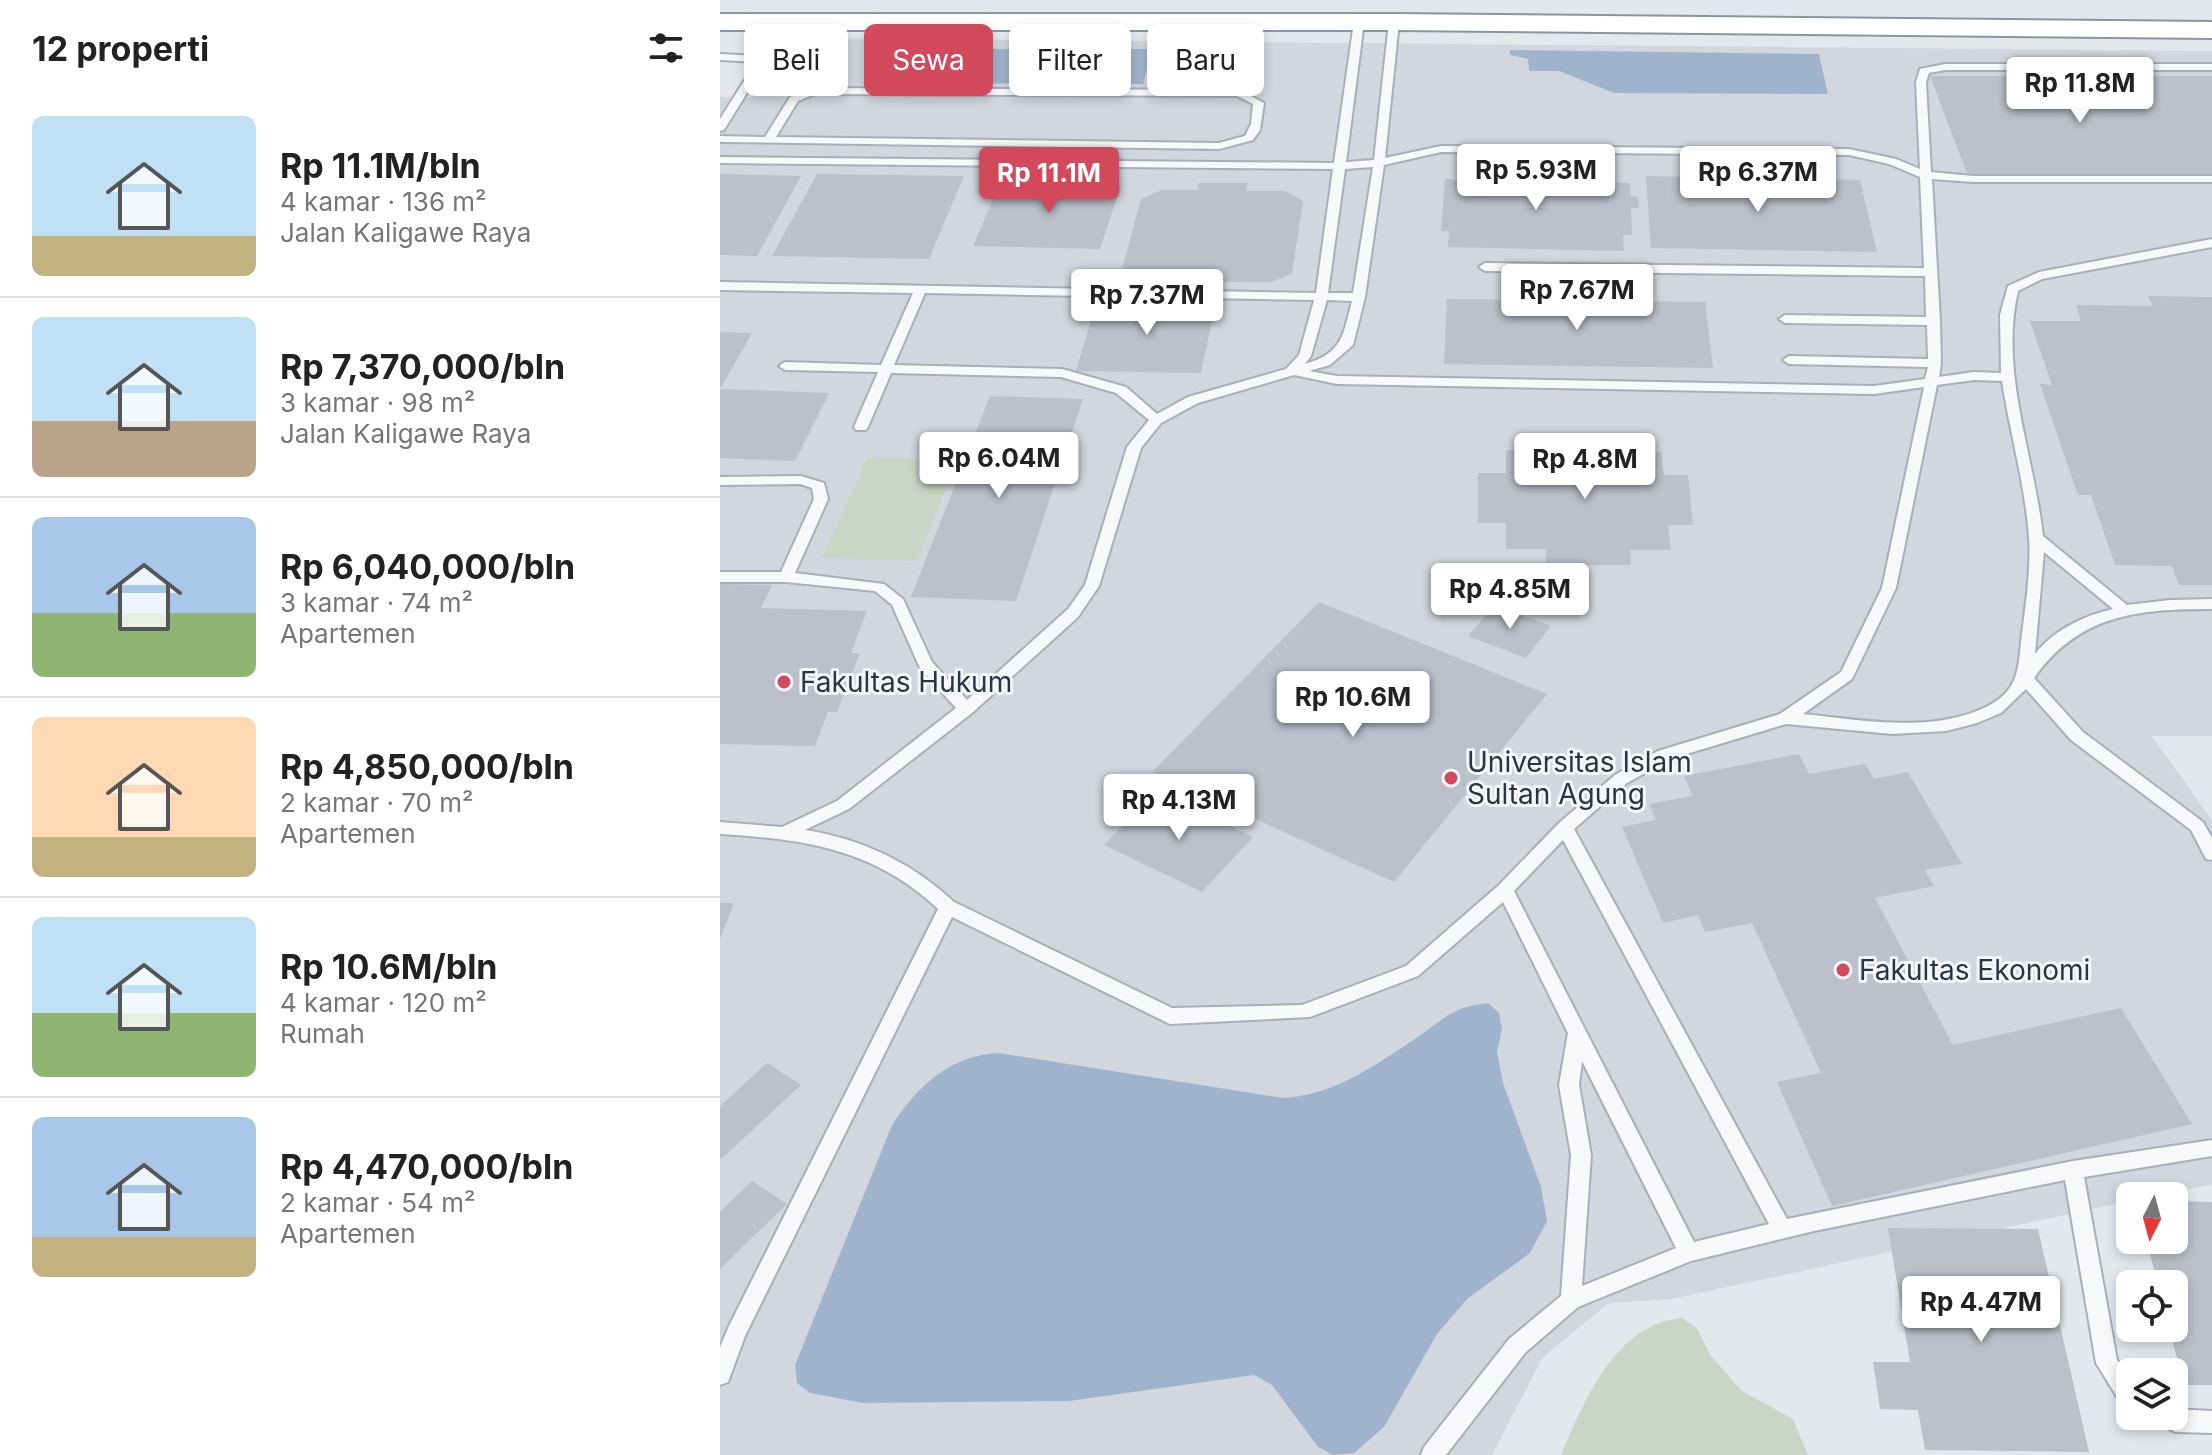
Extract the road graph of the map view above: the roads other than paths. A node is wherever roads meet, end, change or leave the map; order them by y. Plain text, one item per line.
1 (720, 6) edge
2 (1359, 10) edge
3 (1393, 10) edge
4 (2212, 15) edge
5 (720, 22) edge
6 (786, 22) joint
7 (2212, 30) edge
8 (720, 57) edge
9 (744, 58) edge
10 (2212, 67) edge
11 (744, 92) edge
12 (720, 128) edge
13 (720, 139) edge
14 (768, 140) junction
15 (884, 142) junction
16 (990, 143) junction
17 (1166, 145) junction
18 (720, 160) edge
19 (877, 162) junction
20 (1379, 163) junction
21 (981, 164) junction
22 (1150, 165) junction
23 (1338, 166) junction
24 (1924, 175) junction
25 (2212, 179) edge
26 (2212, 243) edge
27 (1485, 267) dead end
28 (1928, 272) junction
29 (720, 286) edge
30 (921, 288) junction
31 (1322, 295) junction
32 (1359, 297) junction
33 (1785, 319) dead end
34 (1934, 321) junction
35 (1789, 360) dead end
36 (1935, 363) junction
37 (785, 366) dead end
38 (886, 368) junction
39 (1291, 371) junction
40 (2010, 377) junction
41 (1930, 383) junction
42 (1156, 420) junction
43 (861, 427) dead end
44 (720, 481) edge
45 (2036, 538) junction
46 (720, 577) edge
47 (786, 577) junction
48 (2212, 604) edge
49 (2124, 610) junction
50 (2025, 678) junction
51 (966, 709) junction
52 (1786, 718) junction
53 (1565, 827) junction
54 (720, 828) edge
55 (2205, 828) edge
56 (784, 833) junction
57 (2212, 854) edge
58 (1505, 890) junction
59 (948, 907) junction
60 (1578, 1031) junction
61 (2212, 1148) edge
62 (2073, 1170) junction
63 (1782, 1229) junction
64 (1689, 1252) junction
65 (1571, 1300) junction
66 (720, 1375) edge
67 (2116, 1377) edge
68 (2188, 1421) edge
69 (2212, 1422) edge
70 (1432, 1455) edge

1 - 2 highway
2 - 3 highway
2 - 6 highway
2 - 23 lane
3 - 4 highway
3 - 7 highway
3 - 20 lane
5 - 6 highway
8 - 9 lane
10 - 24 lane
11 - 12 lane
13 - 14 lane
14 - 15 lane
14 - 17 lane
15 - 16 lane
15 - 19 lane
16 - 17 lane
16 - 21 lane
17 - 22 lane
18 - 19 lane
19 - 21 lane
20 - 23 lane
20 - 24 lane
20 - 32 lane
21 - 22 lane
22 - 23 lane
23 - 31 lane
24 - 25 lane
24 - 28 lane
26 - 40 lane
27 - 28 lane
28 - 34 lane
29 - 30 lane
30 - 31 lane
30 - 38 lane
31 - 32 lane
31 - 39 lane
32 - 39 lane
33 - 34 lane
34 - 36 lane
35 - 36 lane
36 - 41 lane
37 - 38 lane
38 - 42 lane
38 - 43 lane
39 - 41 lane
39 - 42 lane
40 - 41 lane
40 - 45 lane
41 - 52 lane
42 - 51 lane
44 - 47 lane
45 - 49 lane
45 - 50 lane
46 - 47 lane
47 - 51 lane
48 - 49 lane
49 - 50 lane
50 - 52 lane
50 - 55 lane
51 - 56 lane
52 - 53 lane
53 - 58 lane
53 - 63 lane
54 - 56 lane
55 - 57 lane
56 - 59 lane
58 - 59 lane
58 - 60 lane
59 - 66 lane
60 - 64 lane
60 - 65 lane
61 - 62 lane
62 - 63 lane
62 - 67 lane
63 - 64 lane
64 - 65 lane
65 - 70 lane
68 - 69 lane

